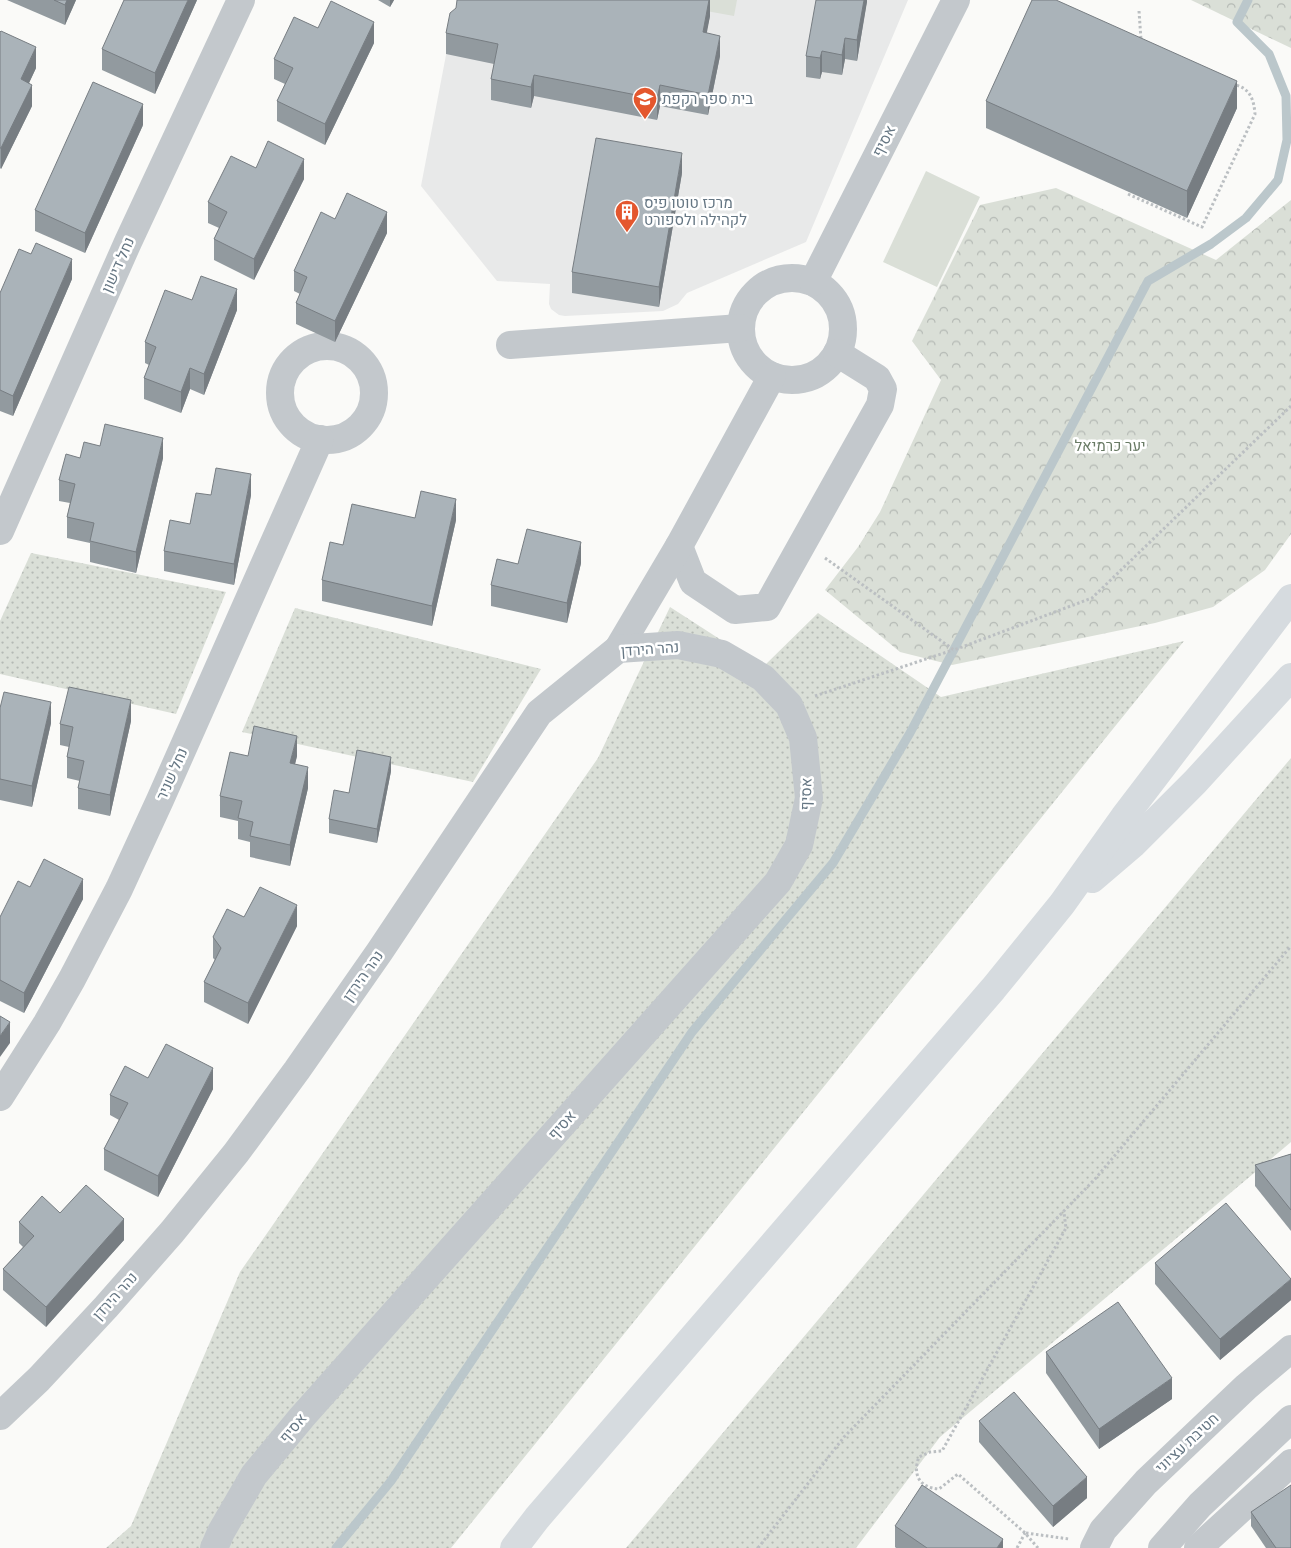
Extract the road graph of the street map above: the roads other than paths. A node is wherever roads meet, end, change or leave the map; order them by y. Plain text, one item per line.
1 (241, 0) edge
2 (956, 0) edge
3 (813, 282) junction
4 (740, 328) junction
5 (510, 345) dead end
6 (837, 353) junction
7 (772, 376) junction
8 (320, 439) dead end
9 (0, 531) edge
10 (678, 546) junction
11 (1291, 598) edge
12 (618, 648) junction
13 (1291, 677) edge
14 (763, 678) joint
15 (1062, 904) junction
16 (0, 1097) edge
17 (1291, 1349) edge
18 (0, 1416) edge
19 (1291, 1419) edge
20 (1291, 1463) edge
21 (1094, 1547) edge
22 (214, 1548) edge
23 (514, 1548) edge
24 (1162, 1548) edge
25 (1198, 1548) edge

1 - 9 street, נחל דישון
2 - 3 street, אסיף
3 - 4 street
3 - 6 street
4 - 5 street
4 - 7 street
6 - 7 street
6 - 10 street
7 - 10 street
8 - 16 street, נחל שניר
10 - 12 street
11 - 15 main road
12 - 14 street, נהר הירדן
12 - 18 street, נהר הירדן
13 - 15 main road
14 - 22 street, אסיף
15 - 23 main road
17 - 21 street, חטיבת עציוני
19 - 24 street
20 - 25 street

